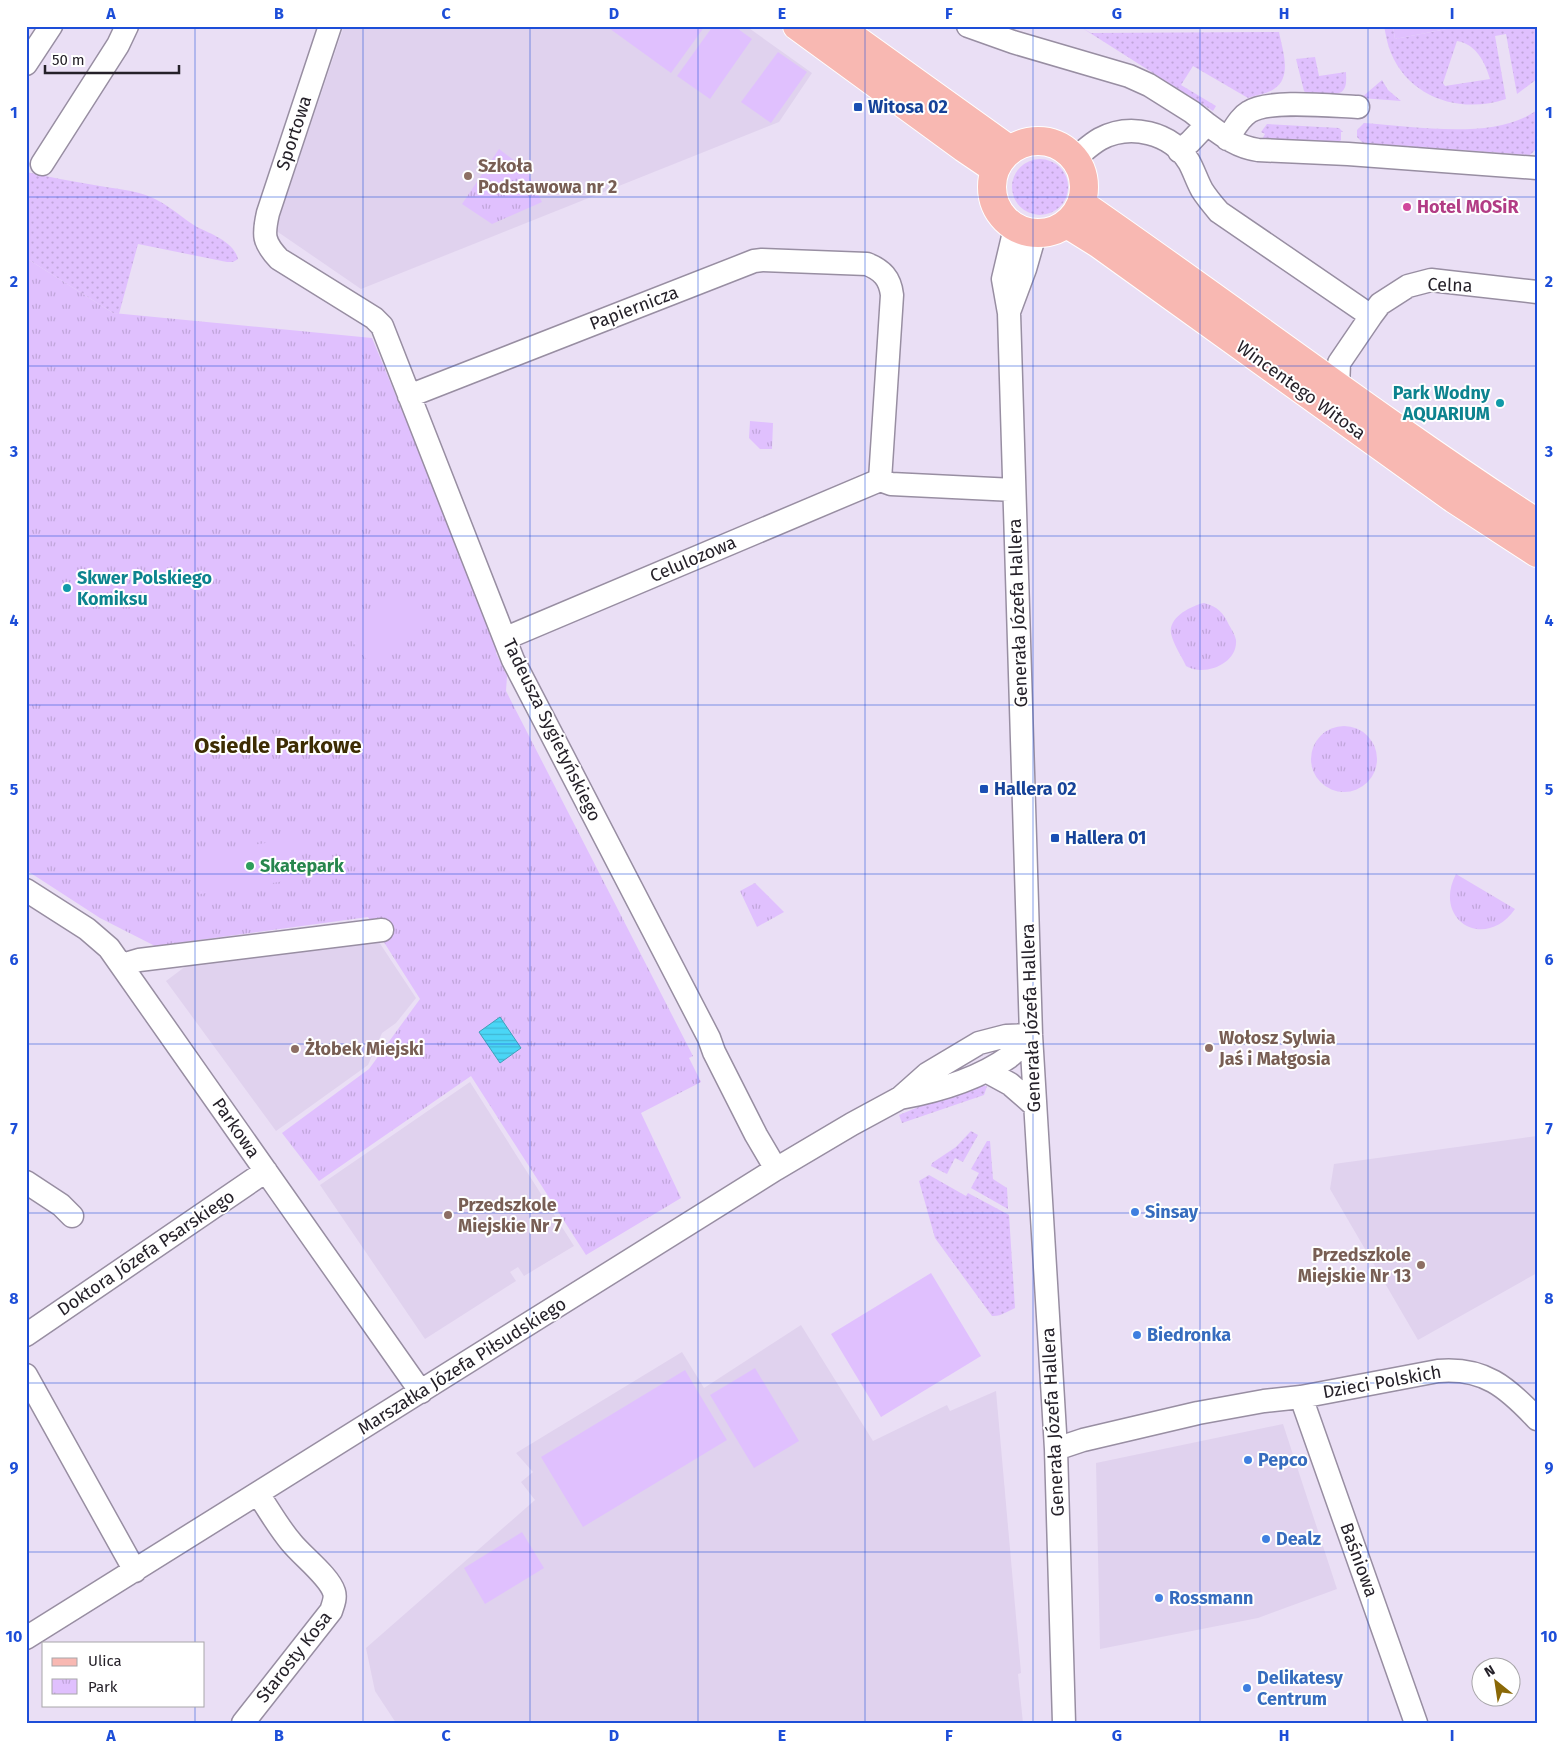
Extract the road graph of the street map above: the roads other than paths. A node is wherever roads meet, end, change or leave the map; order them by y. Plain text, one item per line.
1 (51, 26) edge
2 (127, 26) edge
3 (797, 26) edge
4 (837, 26) edge
5 (968, 26) edge
6 (326, 28) edge
7 (26, 64) edge
8 (1358, 107) dead end
9 (1207, 124) junction
10 (1228, 140) junction
11 (1179, 150) junction
12 (1075, 158) junction
13 (1003, 159) junction
14 (42, 164) dead end
15 (1537, 168) edge
16 (1074, 214) junction
17 (1025, 231) junction
18 (266, 241) joint
19 (1537, 292) edge
20 (1371, 316) junction
21 (1331, 373) junction
22 (409, 396) junction
23 (880, 480) junction
24 (1014, 490) junction
25 (1537, 523) edge
26 (1537, 553) edge
27 (506, 638) junction
28 (26, 890) edge
29 (382, 930) dead end
30 (122, 965) junction
31 (1031, 1035) junction
32 (988, 1072) junction
33 (900, 1098) junction
34 (1034, 1105) junction
35 (776, 1169) junction
36 (266, 1171) junction
37 (26, 1182) edge
38 (72, 1216) dead end
39 (26, 1335) edge
40 (26, 1375) edge
41 (421, 1392) junction
42 (1301, 1397) junction
43 (1537, 1419) edge
44 (1056, 1449) junction
45 (258, 1494) junction
46 (135, 1572) junction
47 (26, 1638) edge
48 (243, 1723) edge
49 (1064, 1723) edge
50 (1416, 1723) edge

1 - 7 street
2 - 14 street
3 - 13 main road
4 - 13 main road
5 - 9 street
6 - 18 street, Sportowa
8 - 10 street
9 - 10 street
9 - 11 street
10 - 15 street
11 - 12 street
11 - 20 street
12 - 13 main road
12 - 16 main road
13 - 17 main road
16 - 17 main road
16 - 21 main road, Wincentego Witosa
16 - 26 main road, Wincentego Witosa
17 - 24 street, Generała Józefa Hallera
18 - 22 street, Tadeusza Sygietyńskiego
19 - 20 street, Celna
20 - 21 street, Celna
21 - 25 main road, Wincentego Witosa
22 - 23 street, Papiernicza
22 - 27 street, Tadeusza Sygietyńskiego
23 - 24 street
23 - 27 street, Celulozowa
24 - 31 street, Generała Józefa Hallera
27 - 35 street, Tadeusza Sygietyńskiego
28 - 30 street, Parkowa
29 - 30 street
30 - 36 street, Parkowa
31 - 32 street, Marszałka Józefa Piłsudskiego
31 - 33 street, Marszałka Józefa Piłsudskiego
31 - 34 street, Generała Józefa Hallera
32 - 33 street, Marszałka Józefa Piłsudskiego
32 - 34 street
33 - 35 street, Marszałka Józefa Piłsudskiego
34 - 44 street, Generała Józefa Hallera
35 - 41 street, Marszałka Józefa Piłsudskiego
36 - 39 street, Doktora Józefa Psarskiego
36 - 41 street, Parkowa
37 - 38 street
40 - 46 street
41 - 45 street, Marszałka Józefa Piłsudskiego
42 - 43 street, Dzieci Polskich
42 - 44 street, Dzieci Polskich
42 - 50 street, Baśniowa
44 - 49 street, Generała Józefa Hallera
45 - 46 street, Marszałka Józefa Piłsudskiego
45 - 48 street, Starosty Kosa
46 - 47 street, Marszałka Józefa Piłsudskiego

